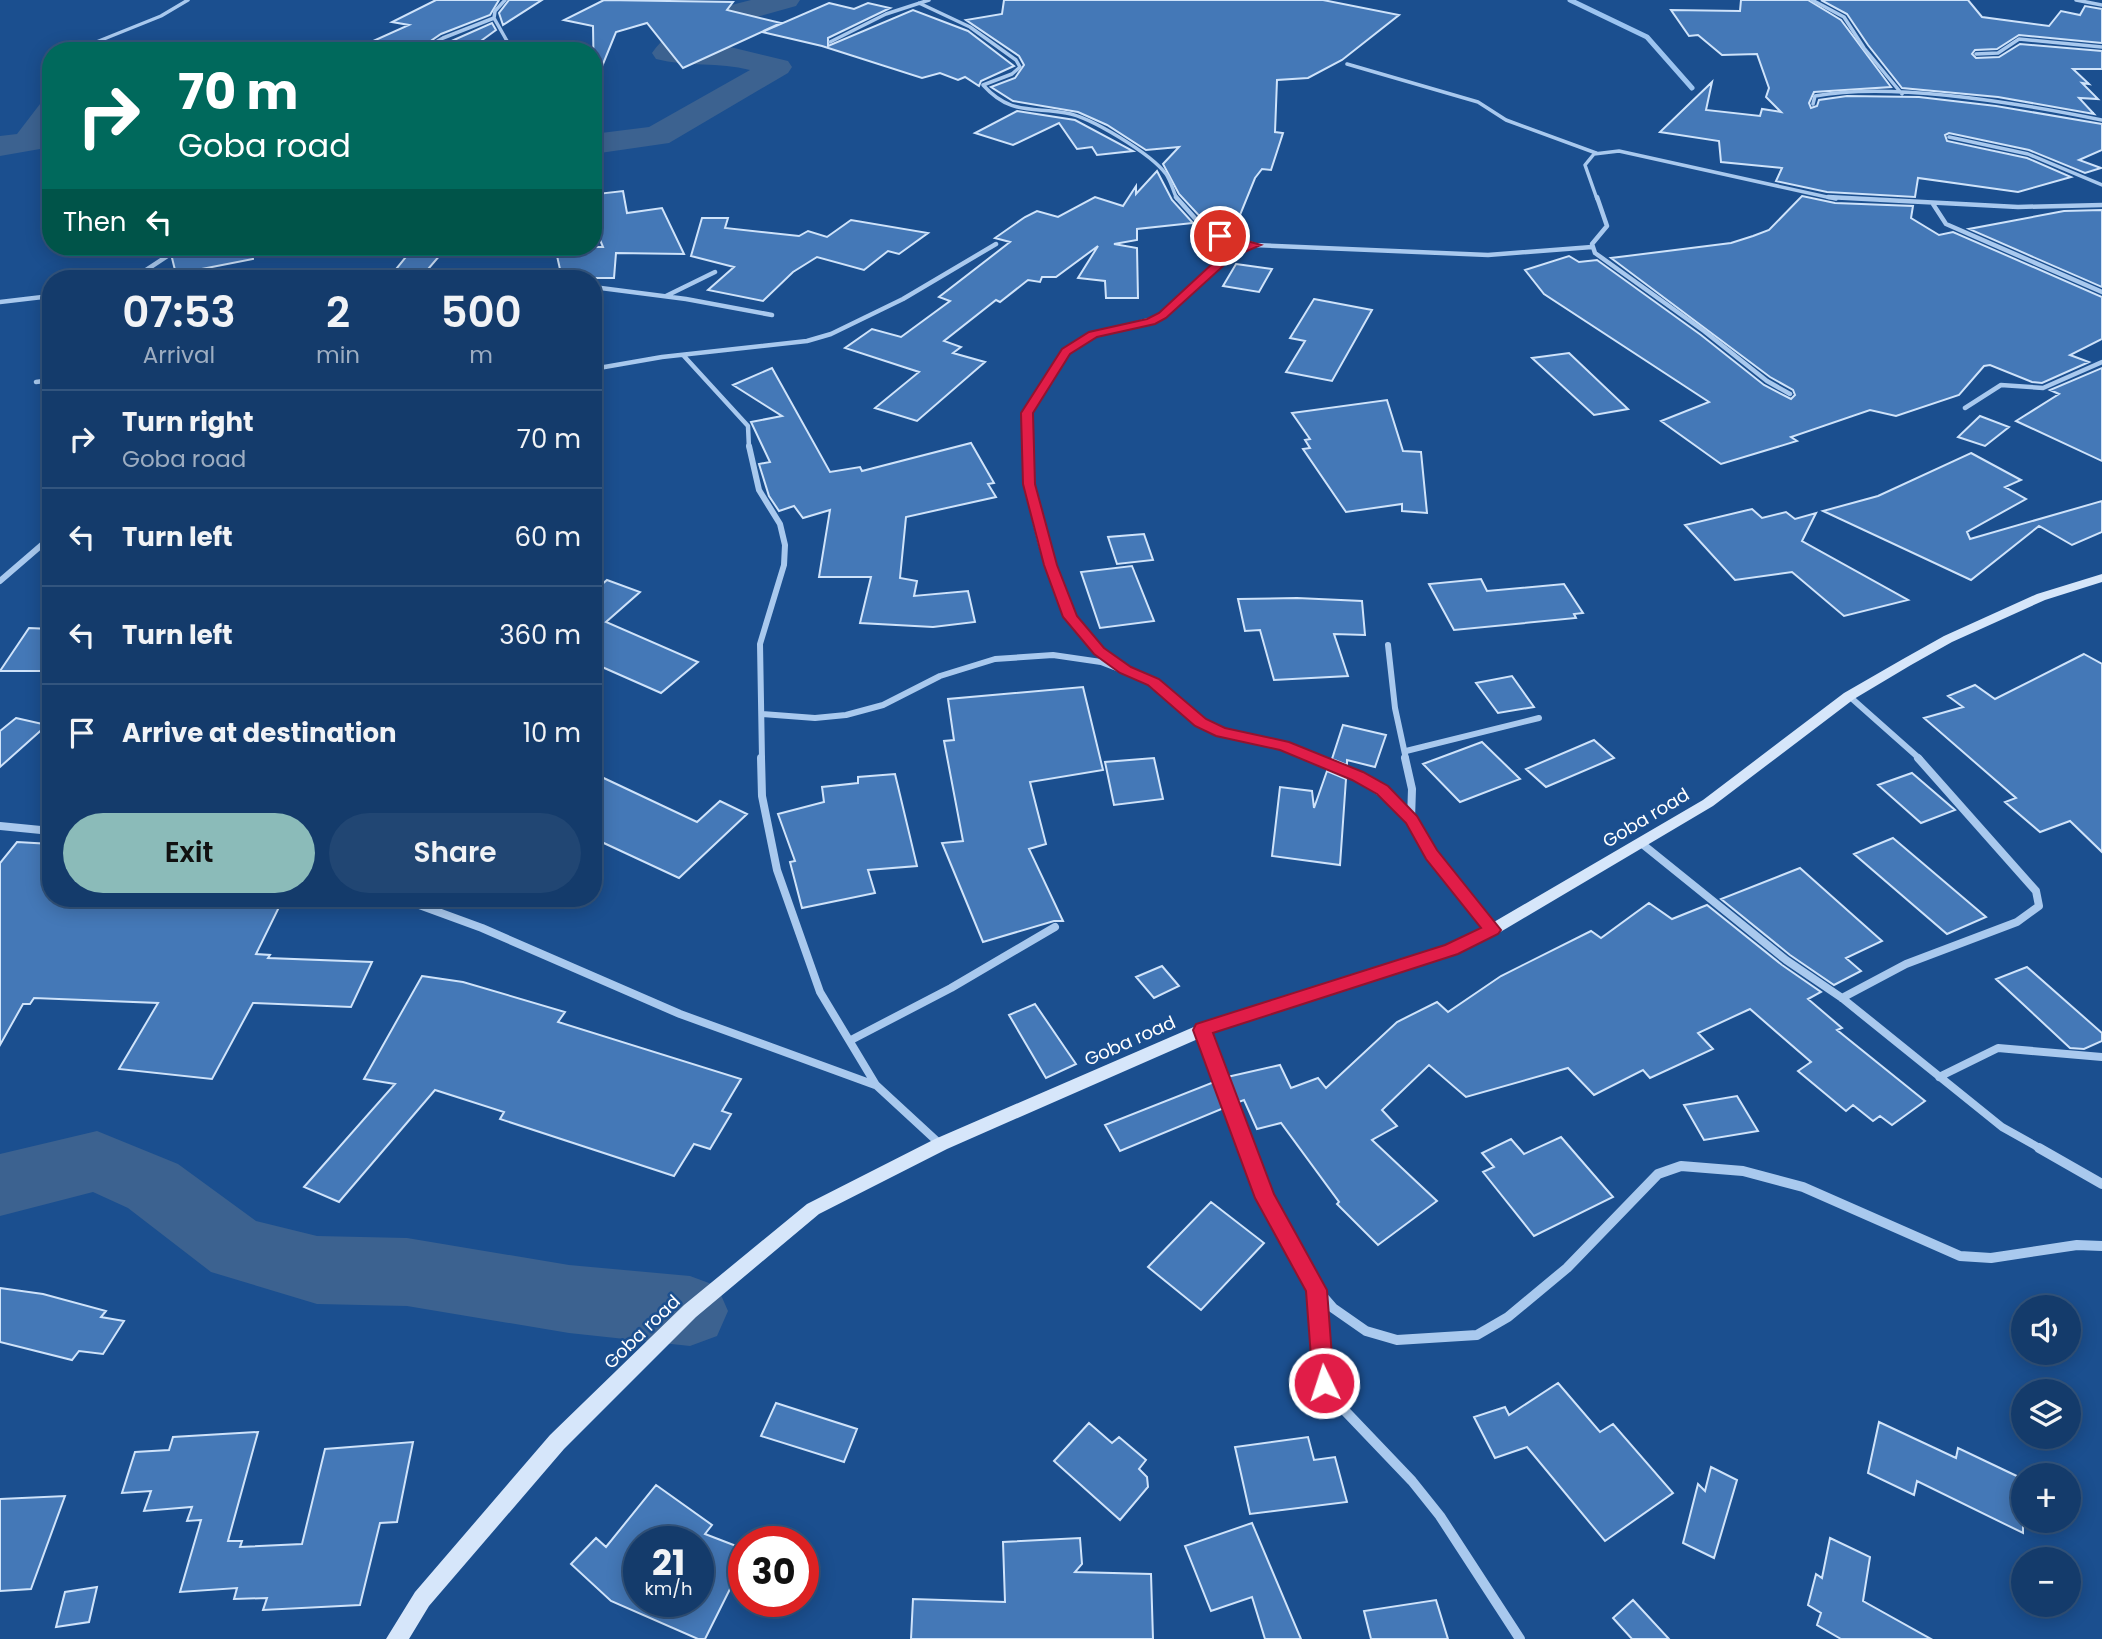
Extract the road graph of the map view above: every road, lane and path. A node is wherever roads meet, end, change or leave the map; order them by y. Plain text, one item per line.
1 (188, 0) edge
2 (505, 0) edge
3 (929, 0) edge
4 (1812, 0) edge
5 (2076, 0) edge
6 (919, 4) junction
7 (2102, 5) edge
8 (494, 18) junction
9 (96, 42) edge
10 (436, 42) edge
11 (509, 42) edge
12 (830, 42) dead end
13 (2102, 47) edge
14 (1976, 54) dead end
15 (1347, 64) dead end
16 (1902, 94) junction
17 (1813, 104) dead end
18 (2102, 120) edge
19 (1950, 137) dead end
20 (1596, 153) junction
21 (2102, 185) edge
22 (1933, 204) junction
23 (2102, 205) edge
24 (996, 244) dead end
25 (1255, 245) junction
26 (1592, 247) junction
27 (167, 256) edge
28 (146, 270) edge
29 (715, 272) dead end
30 (602, 287) edge
31 (2102, 292) edge
32 (665, 296) junction
33 (42, 297) edge
34 (0, 302) edge
35 (772, 315) dead end
36 (683, 355) junction
37 (2102, 362) edge
38 (602, 368) edge
39 (42, 381) edge
40 (37, 382) dead end
41 (1790, 394) dead end
42 (1965, 408) dead end
43 (42, 545) edge
44 (2102, 578) edge
45 (0, 582) edge
46 (1388, 645) dead end
47 (1126, 670) junction
48 (1849, 696) junction
49 (762, 714) junction
50 (1539, 718) dead end
51 (1406, 751) junction
52 (1411, 820) junction
53 (0, 825) edge
54 (42, 830) edge
55 (1642, 843) junction
56 (428, 907) edge
57 (1055, 927) dead end
58 (1492, 930) junction
59 (1842, 998) junction
60 (1202, 1030) junction
61 (851, 1040) junction
62 (2102, 1057) edge
63 (1939, 1077) junction
64 (876, 1085) junction
65 (941, 1144) junction
66 (2102, 1184) edge
67 (2102, 1246) edge
68 (1317, 1290) junction
69 (397, 1639) edge
70 (1520, 1639) edge

1 - 9 street
2 - 8 street
3 - 6 street
4 - 16 street
5 - 7 street
6 - 12 street
6 - 25 street
8 - 10 street
8 - 11 street
13 - 14 street
15 - 20 street
16 - 17 street
16 - 18 street
19 - 21 street
20 - 22 street
20 - 26 street
22 - 23 street
22 - 31 street
24 - 36 street
25 - 26 street
25 - 47 street
26 - 41 street
27 - 28 street
29 - 32 street
30 - 32 street
32 - 35 street
33 - 34 street
36 - 38 street
36 - 49 street
37 - 42 street
39 - 40 street
43 - 45 street
44 - 48 main road, Goba road
46 - 51 street
47 - 49 street
47 - 52 street
48 - 55 main road, Goba road
48 - 59 street
49 - 61 street
50 - 51 street
51 - 52 street
52 - 58 street
53 - 54 street
55 - 58 main road, Goba road
55 - 59 street
56 - 64 street
57 - 61 street
58 - 60 main road, Goba road
59 - 63 street
60 - 65 main road, Goba road
60 - 68 street
61 - 64 street
62 - 63 street
63 - 66 street
64 - 65 street
65 - 69 main road, Goba road
67 - 68 street
68 - 70 street

